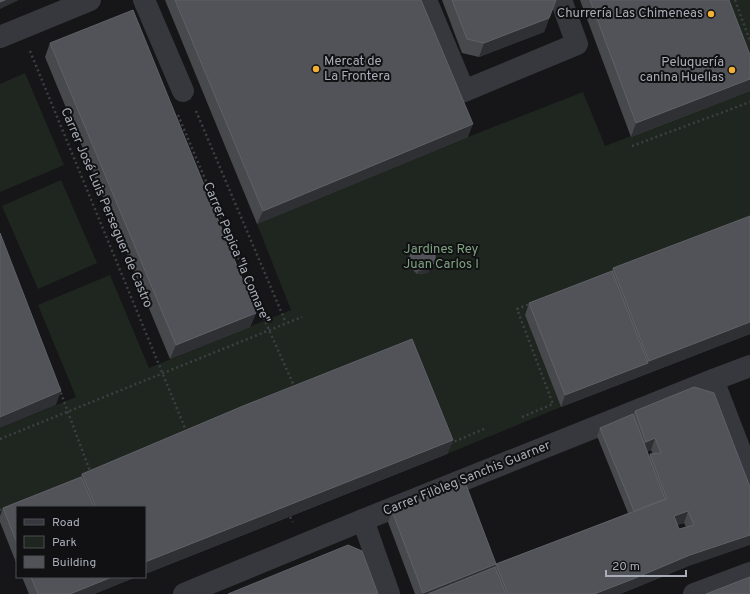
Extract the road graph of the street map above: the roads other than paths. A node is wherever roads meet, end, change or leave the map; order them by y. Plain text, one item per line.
1 (90, 0) edge
2 (144, 0) edge
3 (426, 0) edge
4 (560, 0) edge
5 (0, 37) edge
6 (186, 103) road end
7 (750, 366) edge
8 (713, 380) junction
9 (750, 476) edge
10 (363, 520) junction
11 (750, 573) edge
12 (184, 594) edge
13 (390, 594) edge
14 (694, 594) edge

1 - 5 street
2 - 6 street
3 - 4 street
7 - 8 street, Carrer Filòleg Sanchis Guarner
8 - 9 street
8 - 10 street, Carrer Filòleg Sanchis Guarner
10 - 12 street, Carrer Filòleg Sanchis Guarner
10 - 13 street
11 - 14 street

